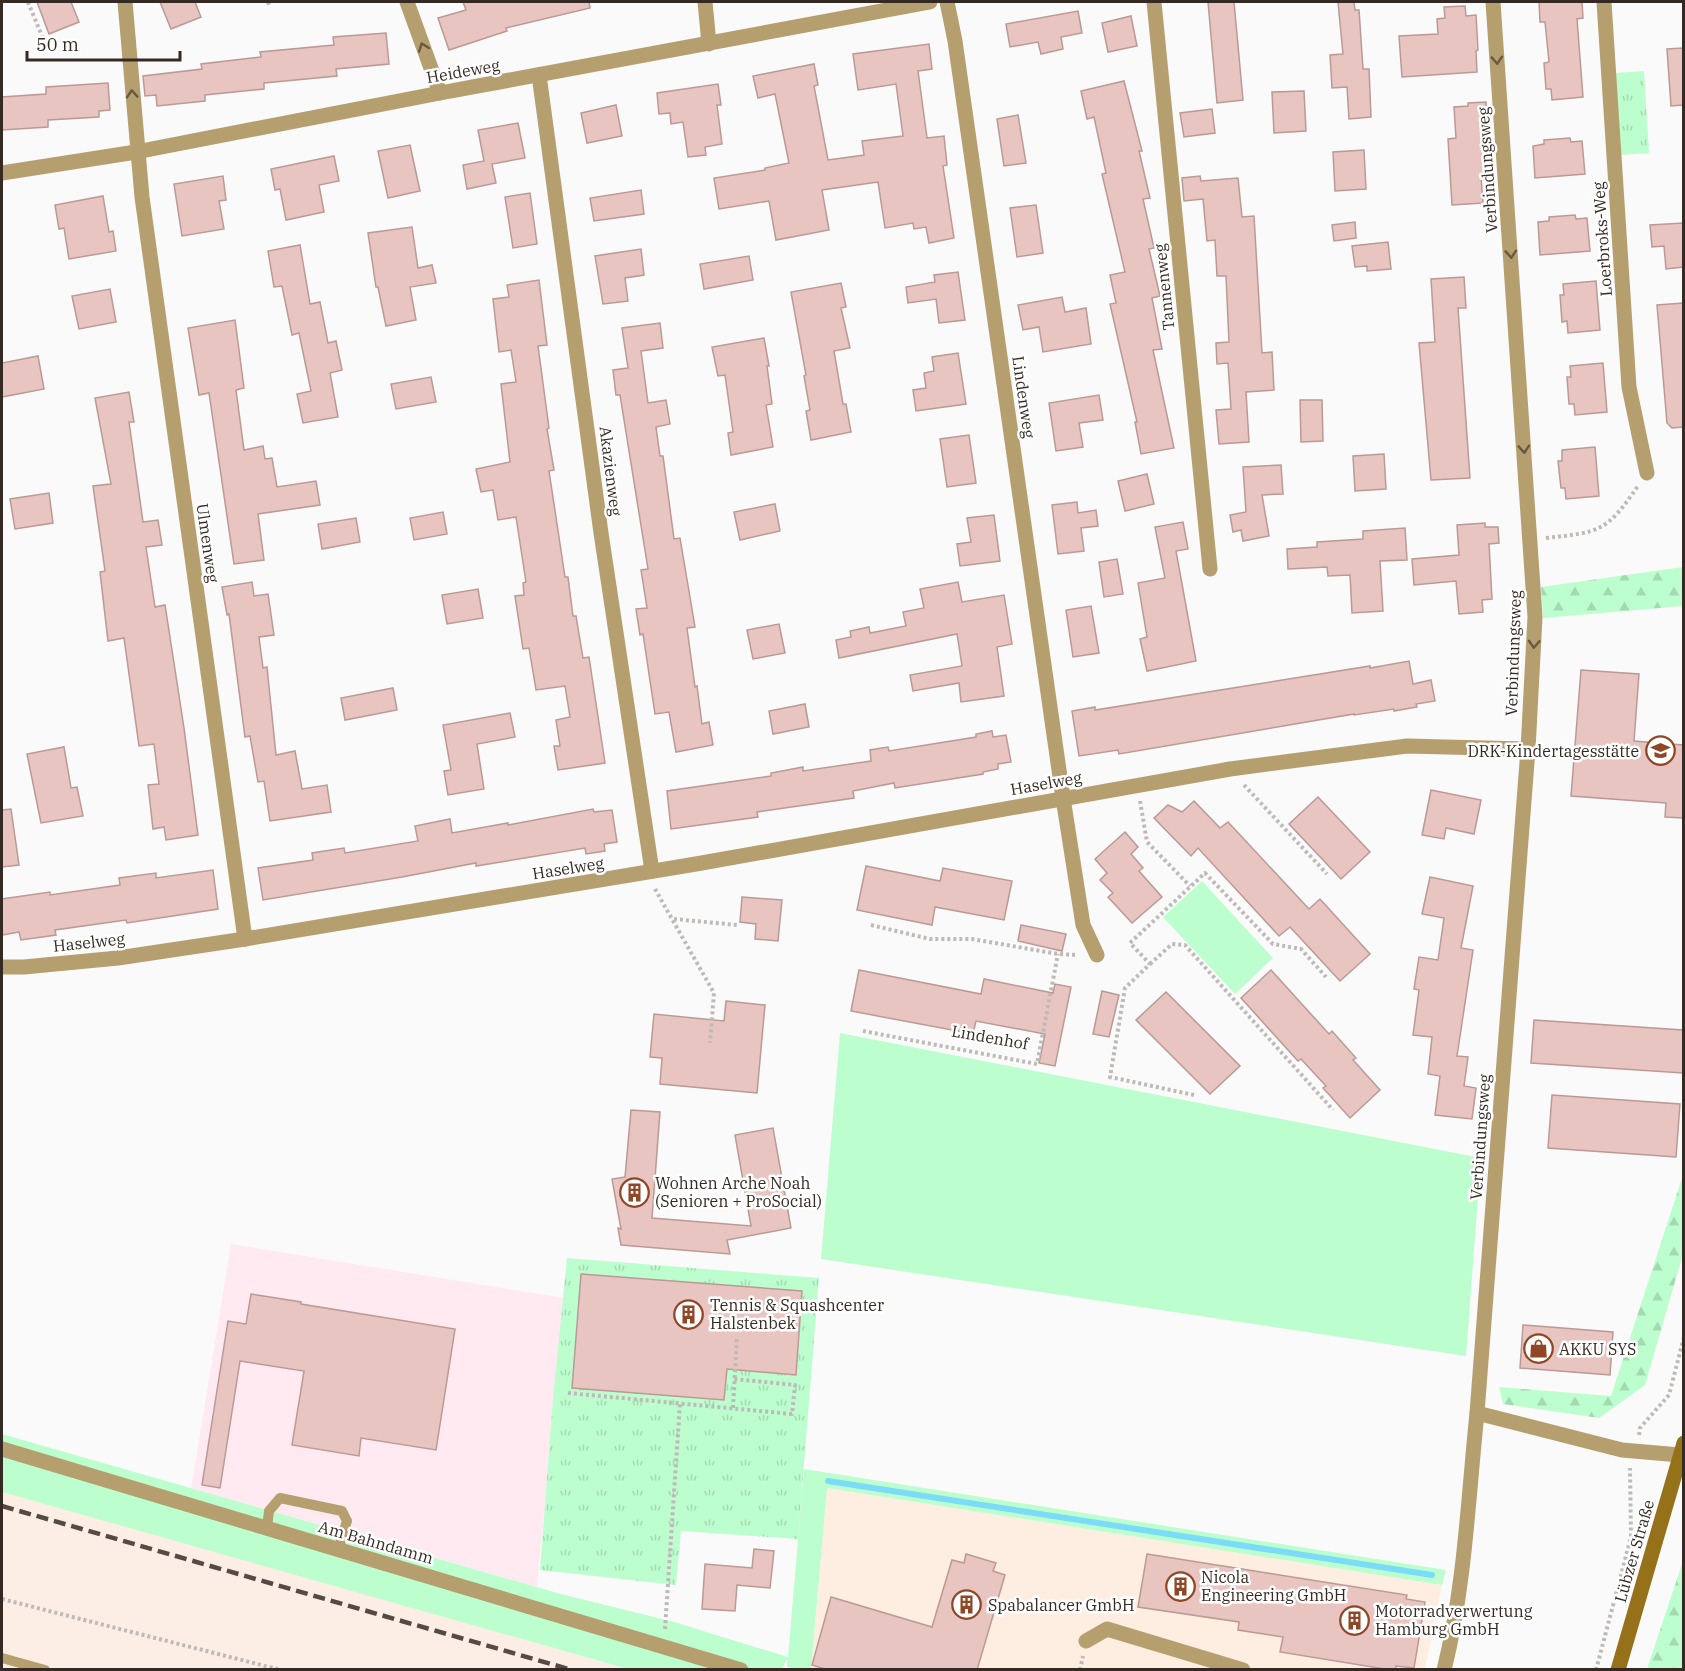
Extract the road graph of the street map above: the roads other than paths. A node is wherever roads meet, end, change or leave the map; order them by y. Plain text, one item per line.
1 (125, 2) edge
2 (406, 2) edge
3 (705, 2) edge
4 (930, 2) edge
5 (947, 2) edge
6 (1154, 2) edge
7 (1493, 2) edge
8 (1604, 2) edge
9 (709, 44) junction
10 (539, 75) junction
11 (440, 93) junction
12 (136, 152) junction
13 (2, 173) edge
14 (1647, 473) road end
15 (1210, 569) dead end
16 (1528, 749) junction
17 (1063, 798) junction
18 (652, 871) junction
19 (245, 939) junction
20 (1097, 955) road end
21 (2, 967) edge
22 (1477, 1413) junction
23 (2, 1449) edge
24 (1682, 1449) edge
25 (267, 1528) junction
26 (339, 1550) junction
27 (1086, 1641) dead end
28 (2, 1658) edge
29 (45, 1670) edge
30 (741, 1670) edge
31 (1243, 1670) edge
32 (1444, 1670) edge
33 (1618, 1670) edge

12 -> 1 street, Ulmenweg
11 -> 2 street
3 - 9 street
4 - 9 street, Heideweg
5 - 17 street, Lindenweg
6 - 15 street, Tannenweg
7 -> 16 street, Verbindungsweg
8 - 14 street, Loerbroks-Weg
9 - 10 street, Heideweg
10 - 11 street, Heideweg
10 - 18 street, Akazienweg
11 - 12 street, Heideweg
12 - 13 street, Heideweg
12 - 19 street, Ulmenweg
16 - 17 street, Haselweg
16 - 22 street, Verbindungsweg
17 - 18 street, Haselweg
17 - 20 street
18 - 19 street, Haselweg
19 - 21 street, Haselweg
22 - 24 street
22 - 32 street, Verbindungsweg
23 - 25 street, Am Bahndamm
24 - 33 street, Lübzer Straße
25 - 26 street, Am Bahndamm
25 - 26 lane
26 - 30 street, Am Bahndamm
27 - 31 street
28 - 29 lane

